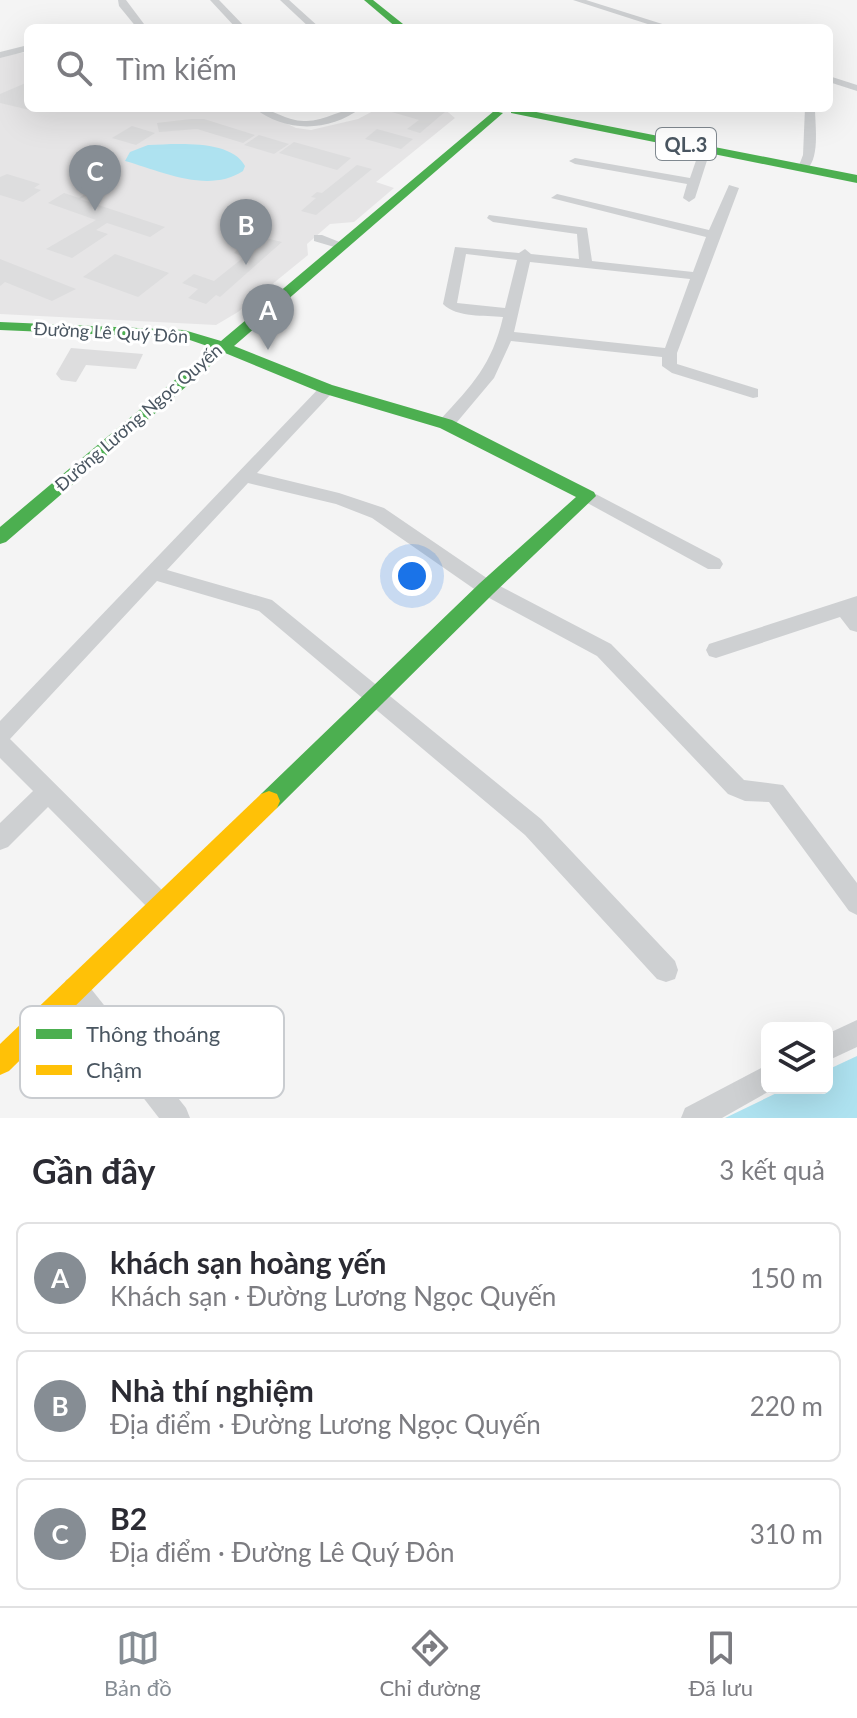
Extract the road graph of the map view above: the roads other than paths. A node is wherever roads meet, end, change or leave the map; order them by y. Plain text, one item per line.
1 (122, 0) edge
2 (214, 0) edge
3 (284, 0) edge
4 (368, 0) edge
5 (577, 0) edge
6 (139, 24) edge
7 (237, 24) edge
8 (311, 24) edge
9 (398, 24) edge
10 (657, 24) edge
11 (24, 49) edge
12 (0, 55) edge
13 (833, 82) edge
14 (857, 88) edge
15 (268, 112) edge
16 (346, 112) edge
17 (503, 112) edge
18 (516, 112) edge
19 (810, 112) edge
20 (705, 148) junction
21 (575, 161) dead end
22 (804, 168) junction
23 (857, 179) edge
24 (694, 182) junction
25 (733, 188) dead end
26 (557, 198) dead end
27 (689, 198) dead end
28 (493, 218) dead end
29 (713, 235) junction
30 (318, 238) dead end
31 (341, 245) junction
32 (524, 255) junction
33 (586, 264) junction
34 (695, 276) junction
35 (511, 313) junction
36 (0, 326) edge
37 (506, 336) junction
38 (220, 346) junction
39 (670, 353) junction
40 (327, 389) junction
41 (753, 393) dead end
42 (446, 424) junction
43 (245, 476) junction
44 (588, 496) junction
45 (0, 537) edge
46 (714, 564) dead end
47 (154, 573) junction
48 (487, 588) junction
49 (853, 613) edge
50 (716, 650) dead end
51 (376, 696) junction
52 (0, 735) edge
53 (0, 744) edge
54 (47, 792) junction
55 (0, 839) edge
56 (857, 903) edge
57 (161, 905) junction
58 (666, 970) dead end
59 (75, 989) junction
60 (58, 1006) edge
61 (88, 1006) edge
62 (857, 1033) edge
63 (20, 1043) edge
64 (833, 1045) edge
65 (0, 1062) edge
66 (761, 1081) edge
67 (160, 1098) edge
68 (176, 1118) edge
69 (695, 1118) edge

1 - 6 street
2 - 7 street
3 - 8 street
4 - 9 main road
5 - 10 street
11 - 12 street
13 - 14 street
15 - 16 street
17 - 31 main road, Đường Lương Ngọc Quyến
18 - 20 main road, QL.3
19 - 22 street
20 - 22 main road, QL.3
20 - 24 street
21 - 24 street
22 - 23 main road, QL.3
24 - 27 street
25 - 29 street
26 - 29 street
28 - 33 street
29 - 34 street
30 - 31 street
31 - 38 main road, Đường Lương Ngọc Quyến
32 - 33 street
32 - 35 street
32 - 35 street
33 - 34 street
34 - 39 street
35 - 37 street
36 - 38 main road, Đường Lê Quý Đôn
37 - 39 street
37 - 42 street
38 - 40 main road, Đường Lê Quý Đôn
38 - 45 main road, Đường Lương Ngọc Quyến
39 - 41 street
40 - 42 main road, Đường Lê Quý Đôn
40 - 43 street
42 - 44 main road, Đường Lê Quý Đôn
43 - 47 street
43 - 48 street
44 - 46 street
44 - 48 main road
47 - 51 street
47 - 52 street
48 - 51 main road
48 - 56 street
49 - 50 street
51 - 57 main road
51 - 58 street
53 - 54 street
54 - 55 street
54 - 57 street
57 - 59 main road
59 - 60 main road
59 - 61 street
62 - 64 street
63 - 65 main road
66 - 69 street
67 - 68 street

